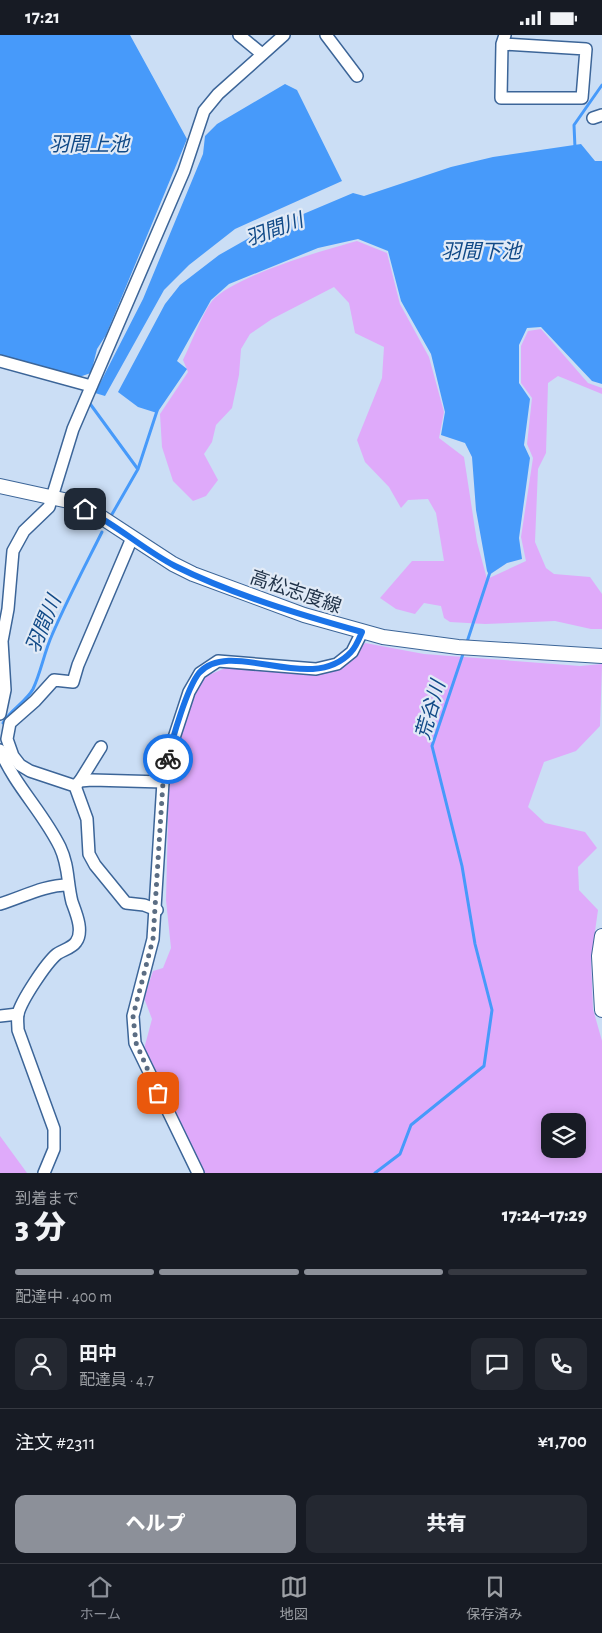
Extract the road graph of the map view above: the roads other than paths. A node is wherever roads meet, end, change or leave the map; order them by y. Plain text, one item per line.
1 (240, 35) edge
2 (284, 35) edge
3 (326, 35) edge
4 (503, 40) edge
5 (262, 55) junction
6 (357, 76) dead end
7 (0, 361) edge
8 (91, 386) junction
9 (0, 486) edge
10 (53, 496) junction
11 (132, 538) junction
12 (362, 632) junction
13 (1, 641) edge
14 (602, 656) edge
15 (0, 714) edge
16 (3, 730) edge
17 (100, 747) dead end
18 (0, 750) edge
19 (163, 782) junction
20 (78, 784) junction
21 (68, 885) junction
22 (0, 904) edge
23 (157, 910) junction
24 (602, 936) edge
25 (602, 1011) edge
26 (18, 1014) junction
27 (0, 1016) edge
28 (44, 1173) edge
29 (198, 1173) edge

1 - 5 street
2 - 5 street
3 - 6 street
4 - 4 street
5 - 8 street
7 - 8 street
8 - 10 street
9 - 10 main road, 高松志度線
10 - 11 main road, 高松志度線
10 - 13 street
11 - 12 main road, 高松志度線
11 - 16 street
12 - 14 main road, 高松志度線
12 - 19 street
13 - 15 street
16 - 20 street
17 - 20 street
18 - 21 street
19 - 20 street
19 - 23 street
20 - 23 street
21 - 22 street
21 - 26 street
23 - 29 street
24 - 25 main road
26 - 27 street
26 - 28 street

